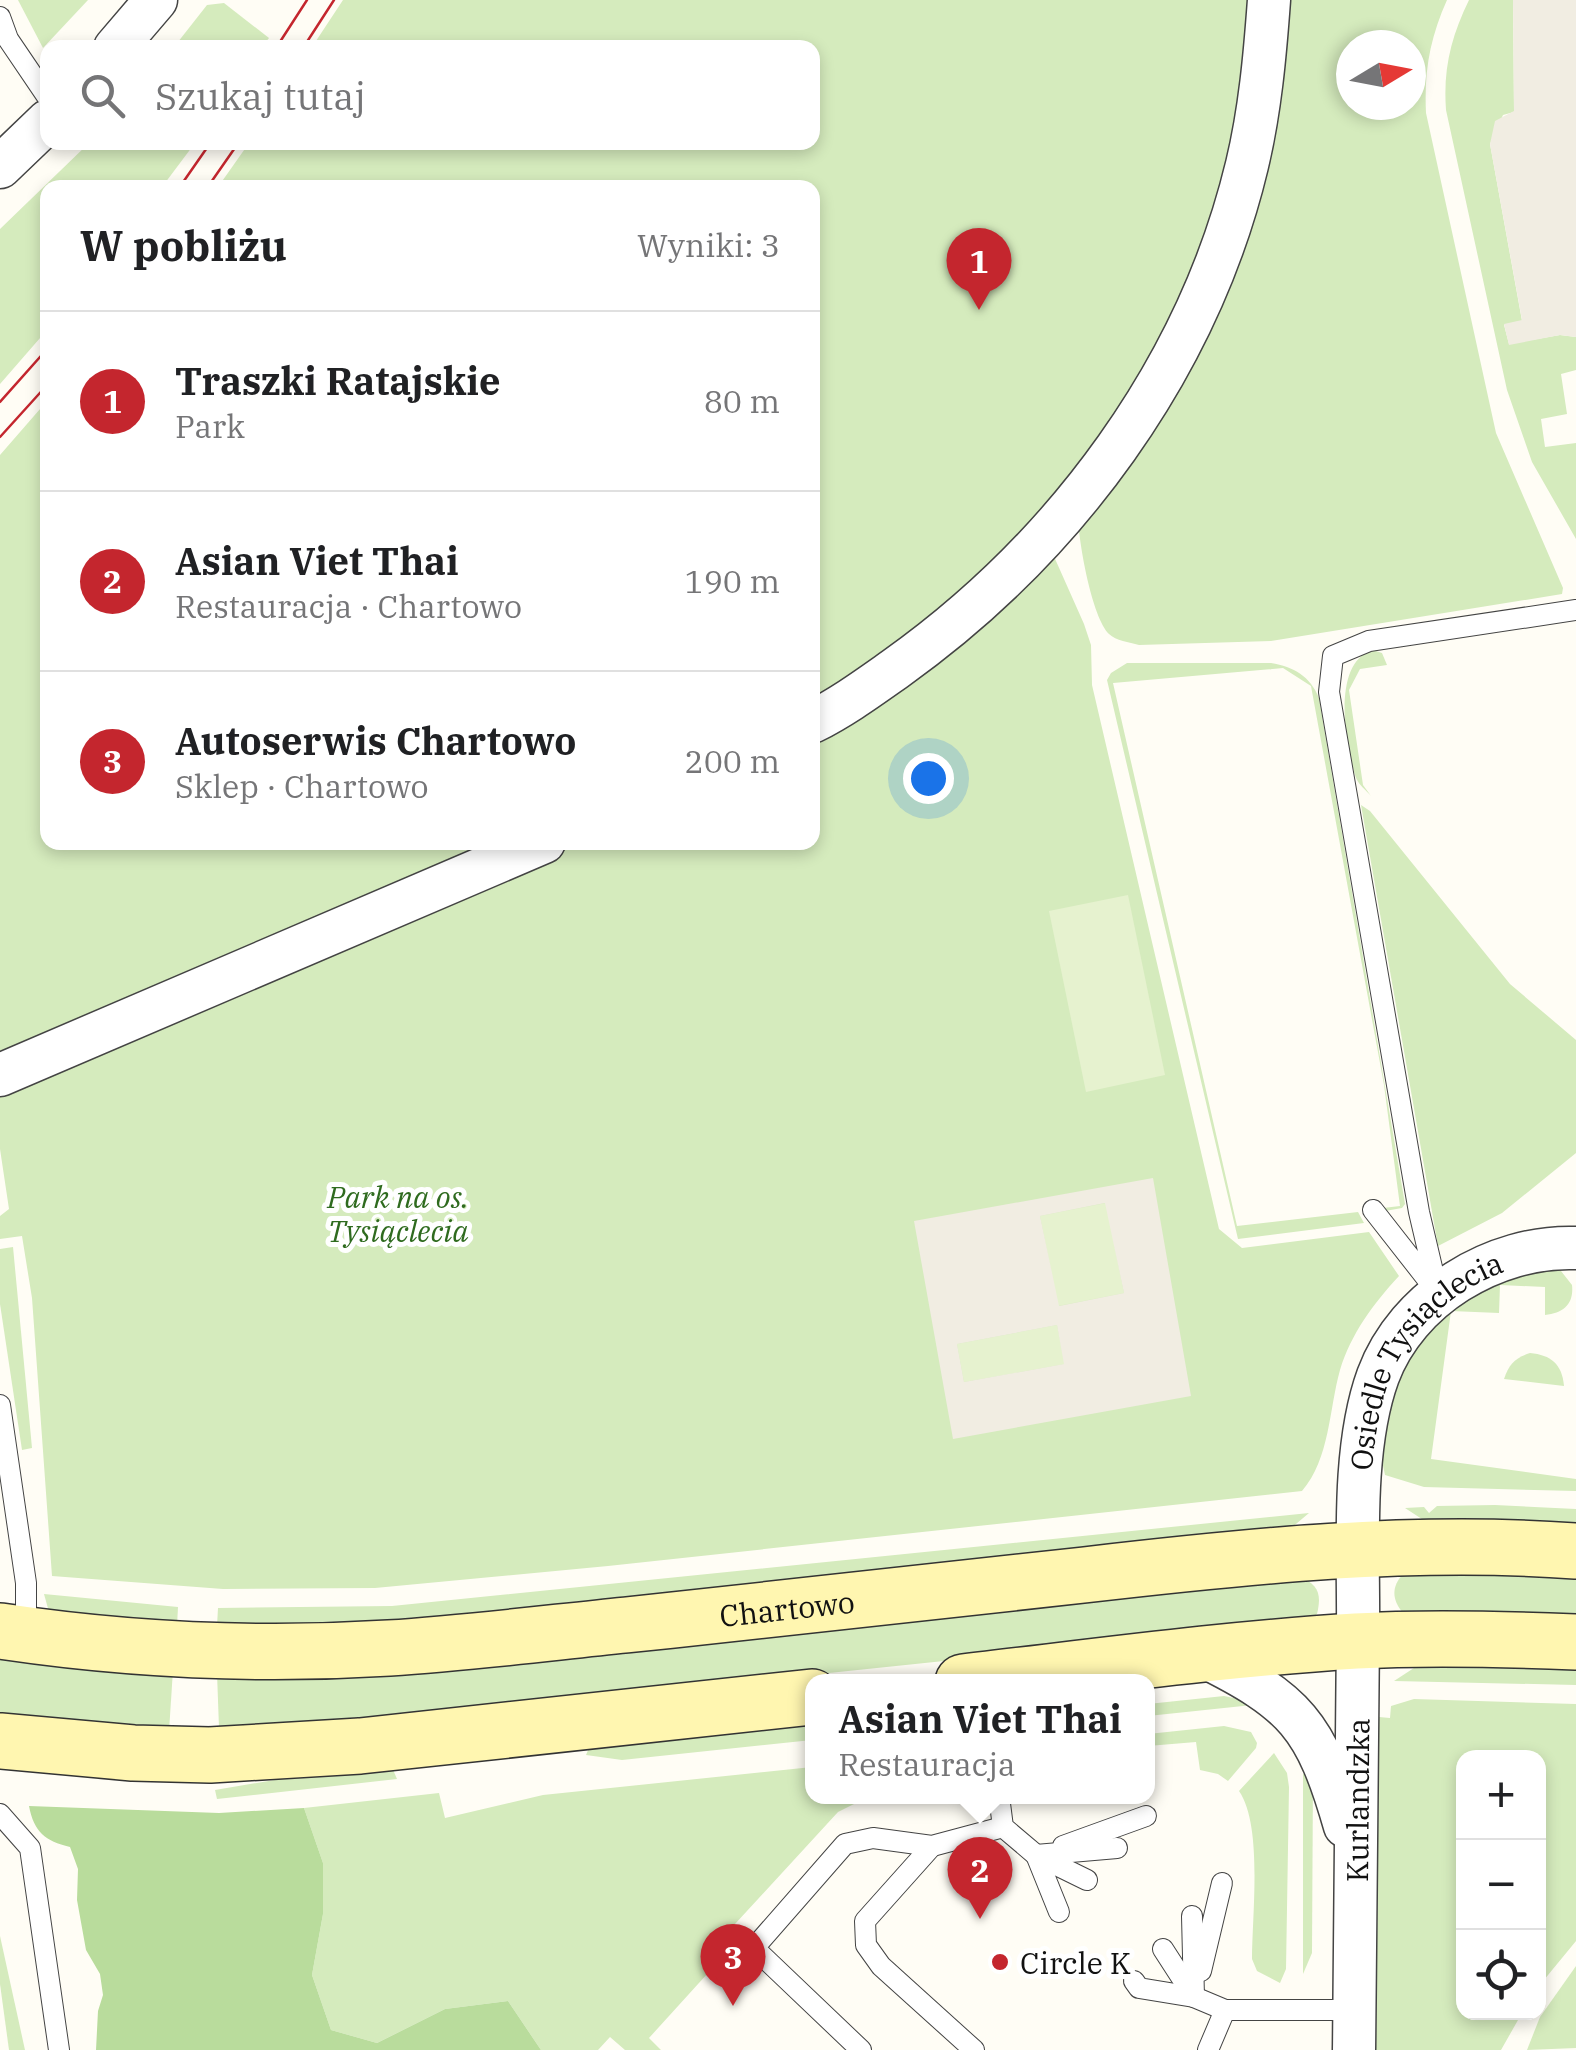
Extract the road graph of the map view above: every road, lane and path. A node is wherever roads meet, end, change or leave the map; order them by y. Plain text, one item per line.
1 (156, 0) edge
2 (1269, 0) edge
3 (0, 17) edge
4 (122, 40) edge
5 (40, 86) edge
6 (40, 128) edge
7 (0, 167) edge
8 (1576, 610) edge
9 (820, 718) edge
10 (525, 850) edge
11 (0, 1075) edge
12 (1374, 1210) dead end
13 (1576, 1248) edge
14 (1438, 1293) junction
15 (0, 1405) edge
16 (1359, 1548) junction
17 (1576, 1551) edge
18 (13, 1633) edge
19 (1358, 1641) junction
20 (1576, 1642) edge
21 (1202, 1656) junction
22 (1042, 1674) edge
23 (805, 1699) edge
24 (0, 1742) edge
25 (1001, 1804) edge
26 (0, 1814) edge
27 (1146, 1816) dead end
28 (1003, 1827) junction
29 (932, 1846) junction
30 (1116, 1848) dead end
31 (1036, 1856) junction
32 (1356, 1865) junction
33 (1087, 1880) dead end
34 (1222, 1883) dead end
35 (1059, 1912) dead end
36 (1192, 1916) dead end
37 (1163, 1948) dead end
38 (1134, 1981) dead end
39 (1194, 1997) junction
40 (1226, 2010) junction
41 (1354, 2030) edge
42 (58, 2050) edge
43 (861, 2050) edge
44 (974, 2050) edge
45 (1208, 2050) edge

1 - 4 street
2 - 9 street
3 - 5 lane
6 - 7 street
8 - 14 lane
10 - 11 street
12 - 14 lane
13 - 14 street, Osiedle Tysiąclecia
14 - 16 street, Osiedle Tysiąclecia
15 - 18 lane
16 - 17 street, Chartowo
16 - 18 street, Chartowo
16 - 19 street, Kurlandzka
19 - 20 street
19 - 21 street
19 - 32 street, Kurlandzka
21 - 22 street
21 - 32 street
23 - 24 street
25 - 28 lane
26 - 42 lane
27 - 31 lane
28 - 29 lane
28 - 31 lane
29 - 43 lane
29 - 44 lane
30 - 31 lane
31 - 33 lane
31 - 35 lane
32 - 41 street, Kurlandzka
34 - 39 lane
36 - 39 lane
37 - 39 lane
38 - 39 lane
39 - 40 lane
40 - 41 lane
40 - 45 lane

